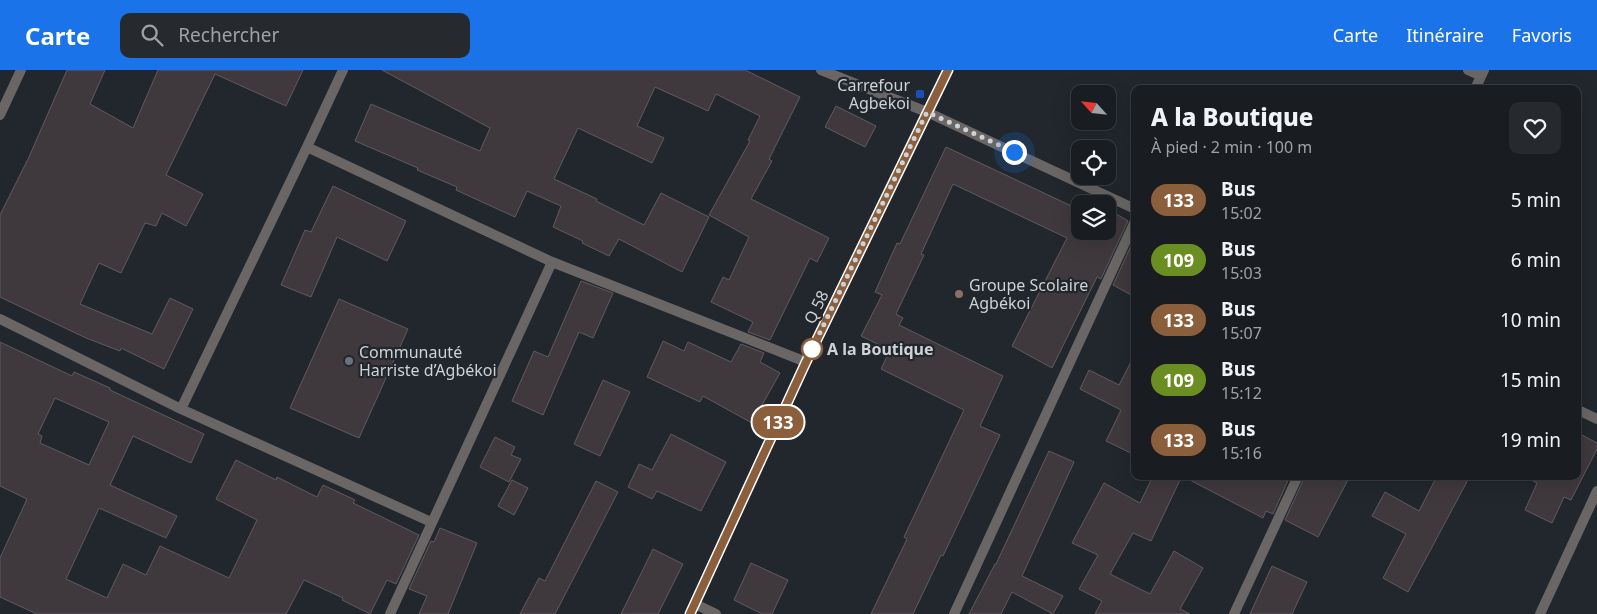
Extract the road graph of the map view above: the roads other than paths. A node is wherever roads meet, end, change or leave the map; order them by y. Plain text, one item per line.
1 (21, 70) edge
2 (343, 70) edge
3 (821, 70) edge
4 (948, 70) edge
5 (1468, 70) edge
6 (1482, 73) edge
7 (1477, 85) edge
8 (927, 112) junction
9 (0, 115) edge
10 (307, 147) junction
11 (1131, 207) edge
12 (1131, 230) edge
13 (552, 262) junction
14 (0, 319) edge
15 (806, 362) junction
16 (181, 409) junction
17 (1581, 411) edge
18 (1597, 419) edge
19 (1296, 480) edge
20 (1597, 491) edge
21 (430, 522) junction
22 (695, 604) junction
23 (390, 614) edge
24 (690, 614) edge
25 (716, 614) edge
26 (954, 614) edge
27 (1234, 614) edge
28 (1540, 614) edge

1 - 9 street
2 - 10 street
3 - 8 street
4 - 8 street, Q 58
5 - 6 street
6 - 7 street
8 - 11 street
8 - 15 street, Q 58
10 - 13 street
10 - 16 street
12 - 26 street
13 - 15 street
13 - 21 street
14 - 16 street
15 - 22 street, Q 58
16 - 21 street
17 - 18 street
19 - 27 street
20 - 28 street
21 - 23 street
22 - 24 street, Q 58
22 - 25 street

